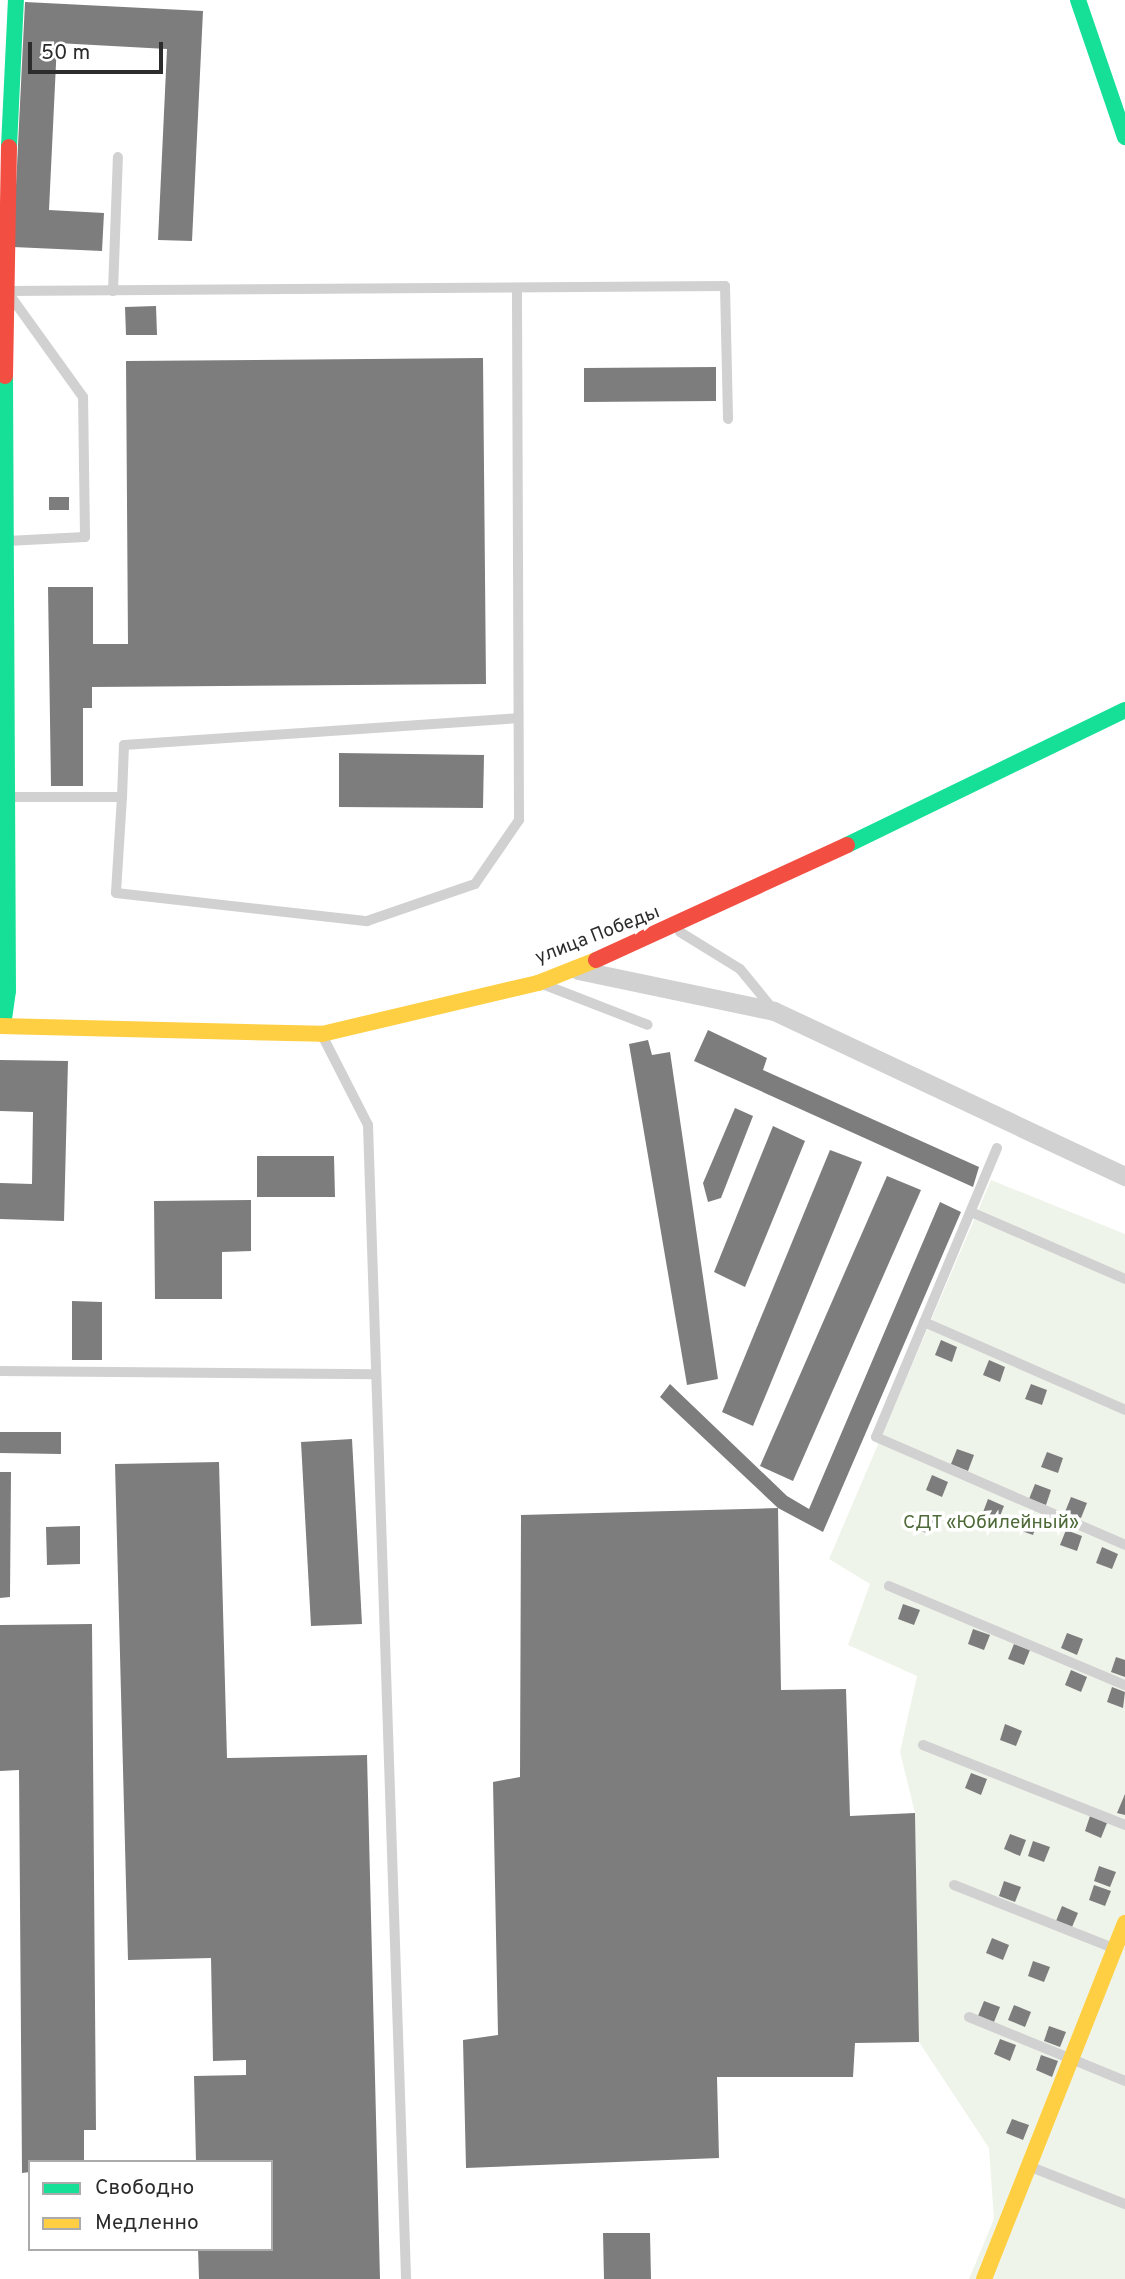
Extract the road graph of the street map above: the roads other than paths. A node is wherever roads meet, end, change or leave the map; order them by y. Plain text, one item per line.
1 (16, 0) edge
2 (1078, 0) edge
3 (1125, 138) edge
4 (117, 157) dead end
5 (3, 291) edge
6 (113, 291) junction
7 (517, 291) junction
8 (728, 419) dead end
9 (7, 541) junction
10 (1125, 710) edge
11 (518, 718) junction
12 (5, 797) junction
13 (122, 797) junction
14 (675, 929) junction
15 (578, 970) junction
16 (538, 983) junction
17 (774, 1011) junction
18 (648, 1025) dead end
19 (2, 1026) edge
20 (322, 1034) junction
21 (997, 1148) dead end
22 (1125, 1176) edge
23 (971, 1212) junction
24 (1125, 1279) edge
25 (924, 1322) junction
26 (0, 1371) edge
27 (376, 1374) junction
28 (1125, 1410) edge
29 (1125, 1545) edge
30 (889, 1586) dead end
31 (1125, 1685) edge
32 (923, 1745) dead end
33 (1125, 1825) edge
34 (954, 1885) dead end
35 (1125, 1923) edge
36 (1120, 1950) edge
37 (969, 2017) dead end
38 (1067, 2057) junction
39 (1125, 2081) edge
40 (1030, 2166) junction
41 (1125, 2204) edge
42 (407, 2279) edge
43 (984, 2279) edge

1 - 5 street
2 - 3 street
4 - 6 lane
5 - 6 lane
5 - 9 street
5 - 9 lane
6 - 7 lane
7 - 8 lane
7 - 11 lane
9 - 12 street
10 - 14 street, улица Победы
11 - 13 lane
11 - 13 lane
12 - 13 lane
12 - 19 street
14 - 15 street, улица Победы
14 - 17 lane
15 - 16 street, улица Победы
15 - 17 street
16 - 18 lane
16 - 20 street, улица Победы
17 - 22 street
19 - 20 street, улица Победы
20 - 27 lane
21 - 23 lane
23 - 24 lane
23 - 25 lane
25 - 28 lane
25 - 29 lane
26 - 27 lane
27 - 42 lane
30 - 31 lane
32 - 33 lane
34 - 36 lane
35 - 36 street
36 - 38 street
37 - 38 lane
38 - 39 lane
38 - 40 street
40 - 41 lane
40 - 43 street

